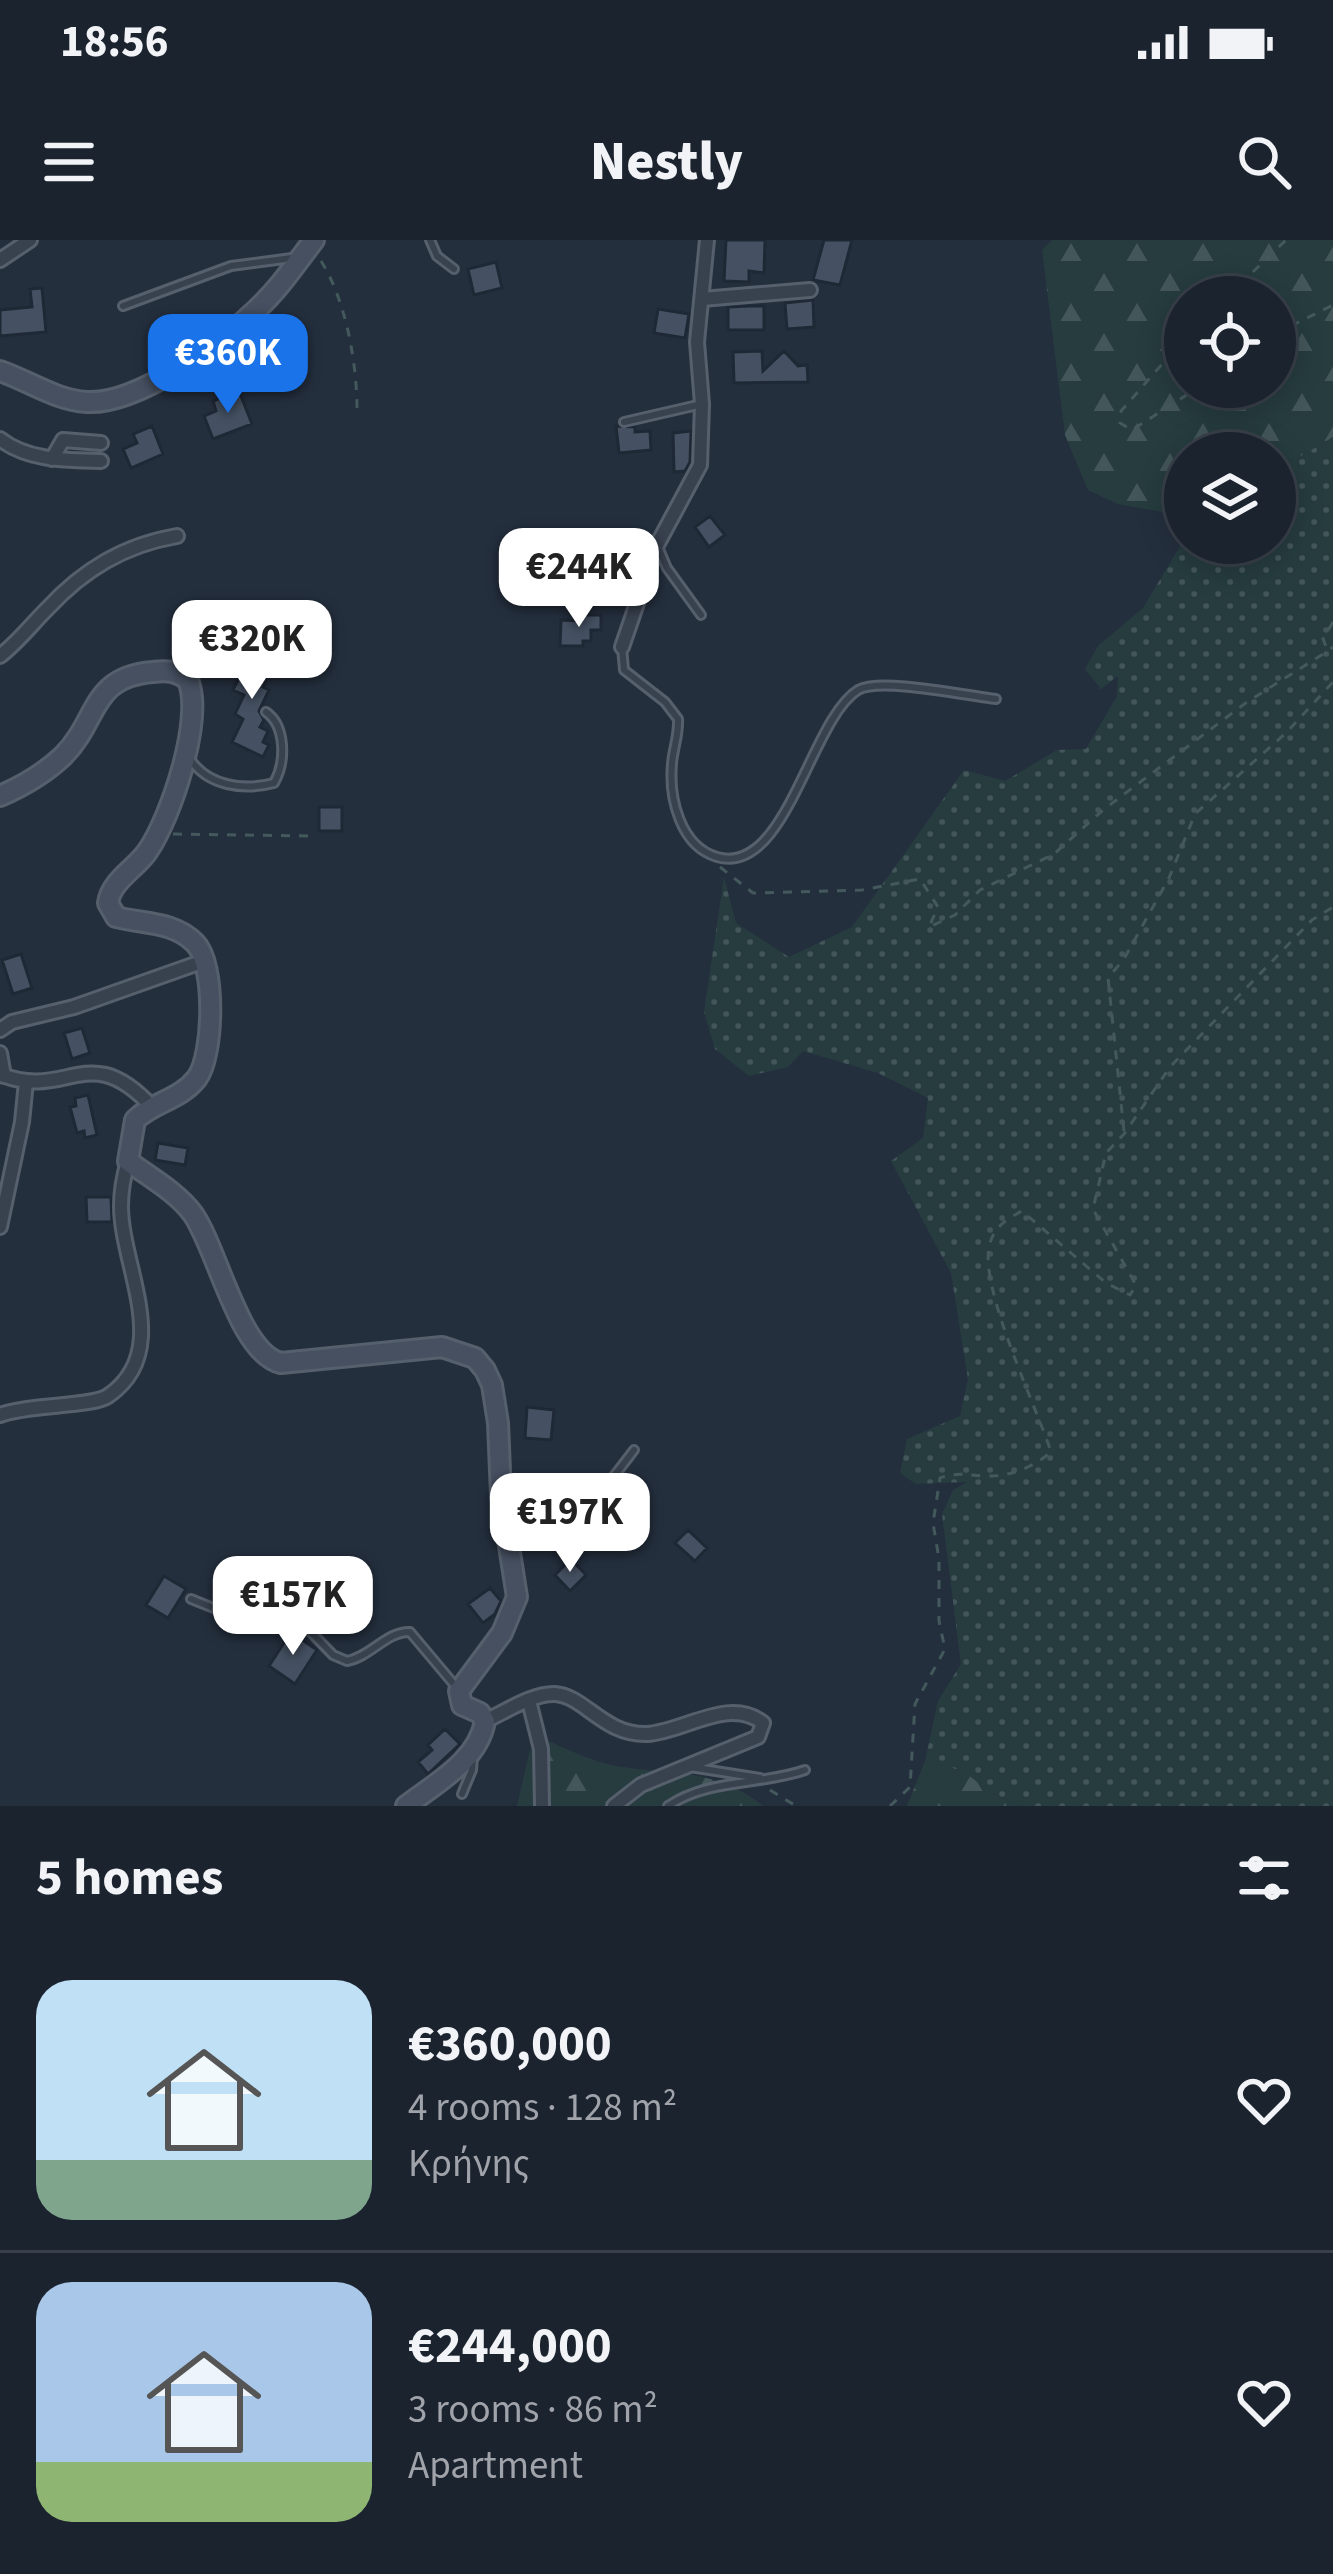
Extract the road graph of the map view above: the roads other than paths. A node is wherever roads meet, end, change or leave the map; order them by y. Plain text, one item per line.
1 (30, 240) edge
2 (430, 240) edge
3 (707, 240) edge
4 (308, 246) edge
5 (0, 260) edge
6 (454, 269) dead end
7 (810, 290) dead end
8 (702, 299) junction
9 (123, 306) dead end
10 (0, 370) edge
11 (702, 404) junction
12 (624, 422) dead end
13 (0, 439) edge
14 (101, 443) dead end
15 (52, 459) junction
16 (101, 461) dead end
17 (177, 536) dead end
18 (657, 545) junction
19 (701, 615) dead end
20 (622, 647) joint
21 (0, 656) edge
22 (996, 699) dead end
23 (266, 712) dead end
24 (184, 752) junction
25 (0, 796) edge
26 (204, 961) junction
27 (0, 1030) edge
28 (0, 1053) edge
29 (2, 1075) edge
30 (26, 1082) junction
31 (153, 1108) junction
32 (128, 1161) junction
33 (0, 1228) edge
34 (0, 1415) edge
35 (634, 1450) dead end
36 (510, 1540) junction
37 (191, 1599) dead end
38 (459, 1691) junction
39 (529, 1701) junction
40 (485, 1721) junction
41 (472, 1752) junction
42 (687, 1766) junction
43 (805, 1770) dead end
44 (768, 1780) junction
45 (462, 1794) dead end
46 (406, 1806) edge
47 (542, 1806) edge
48 (614, 1806) edge
49 (668, 1806) edge

1 - 5 street
2 - 6 lane
3 - 8 street
4 - 9 lane
4 - 10 street
7 - 8 street
8 - 11 street
11 - 12 lane
11 - 18 street
13 - 15 street
14 - 15 street
15 - 16 street
17 - 21 street
18 - 19 lane
18 - 20 street
20 - 22 lane
23 - 24 lane
24 - 25 street
24 - 26 street
26 - 27 street
26 - 31 street
28 - 29 street
29 - 30 street
30 - 31 street
30 - 33 street
31 - 32 street
32 - 34 street
32 - 36 street
35 - 36 lane
36 - 38 street
37 - 38 lane
38 - 40 street
39 - 40 street
39 - 42 street
39 - 47 street
40 - 41 street
41 - 45 lane
41 - 46 street
42 - 44 lane
42 - 48 street
43 - 44 lane
44 - 49 lane

